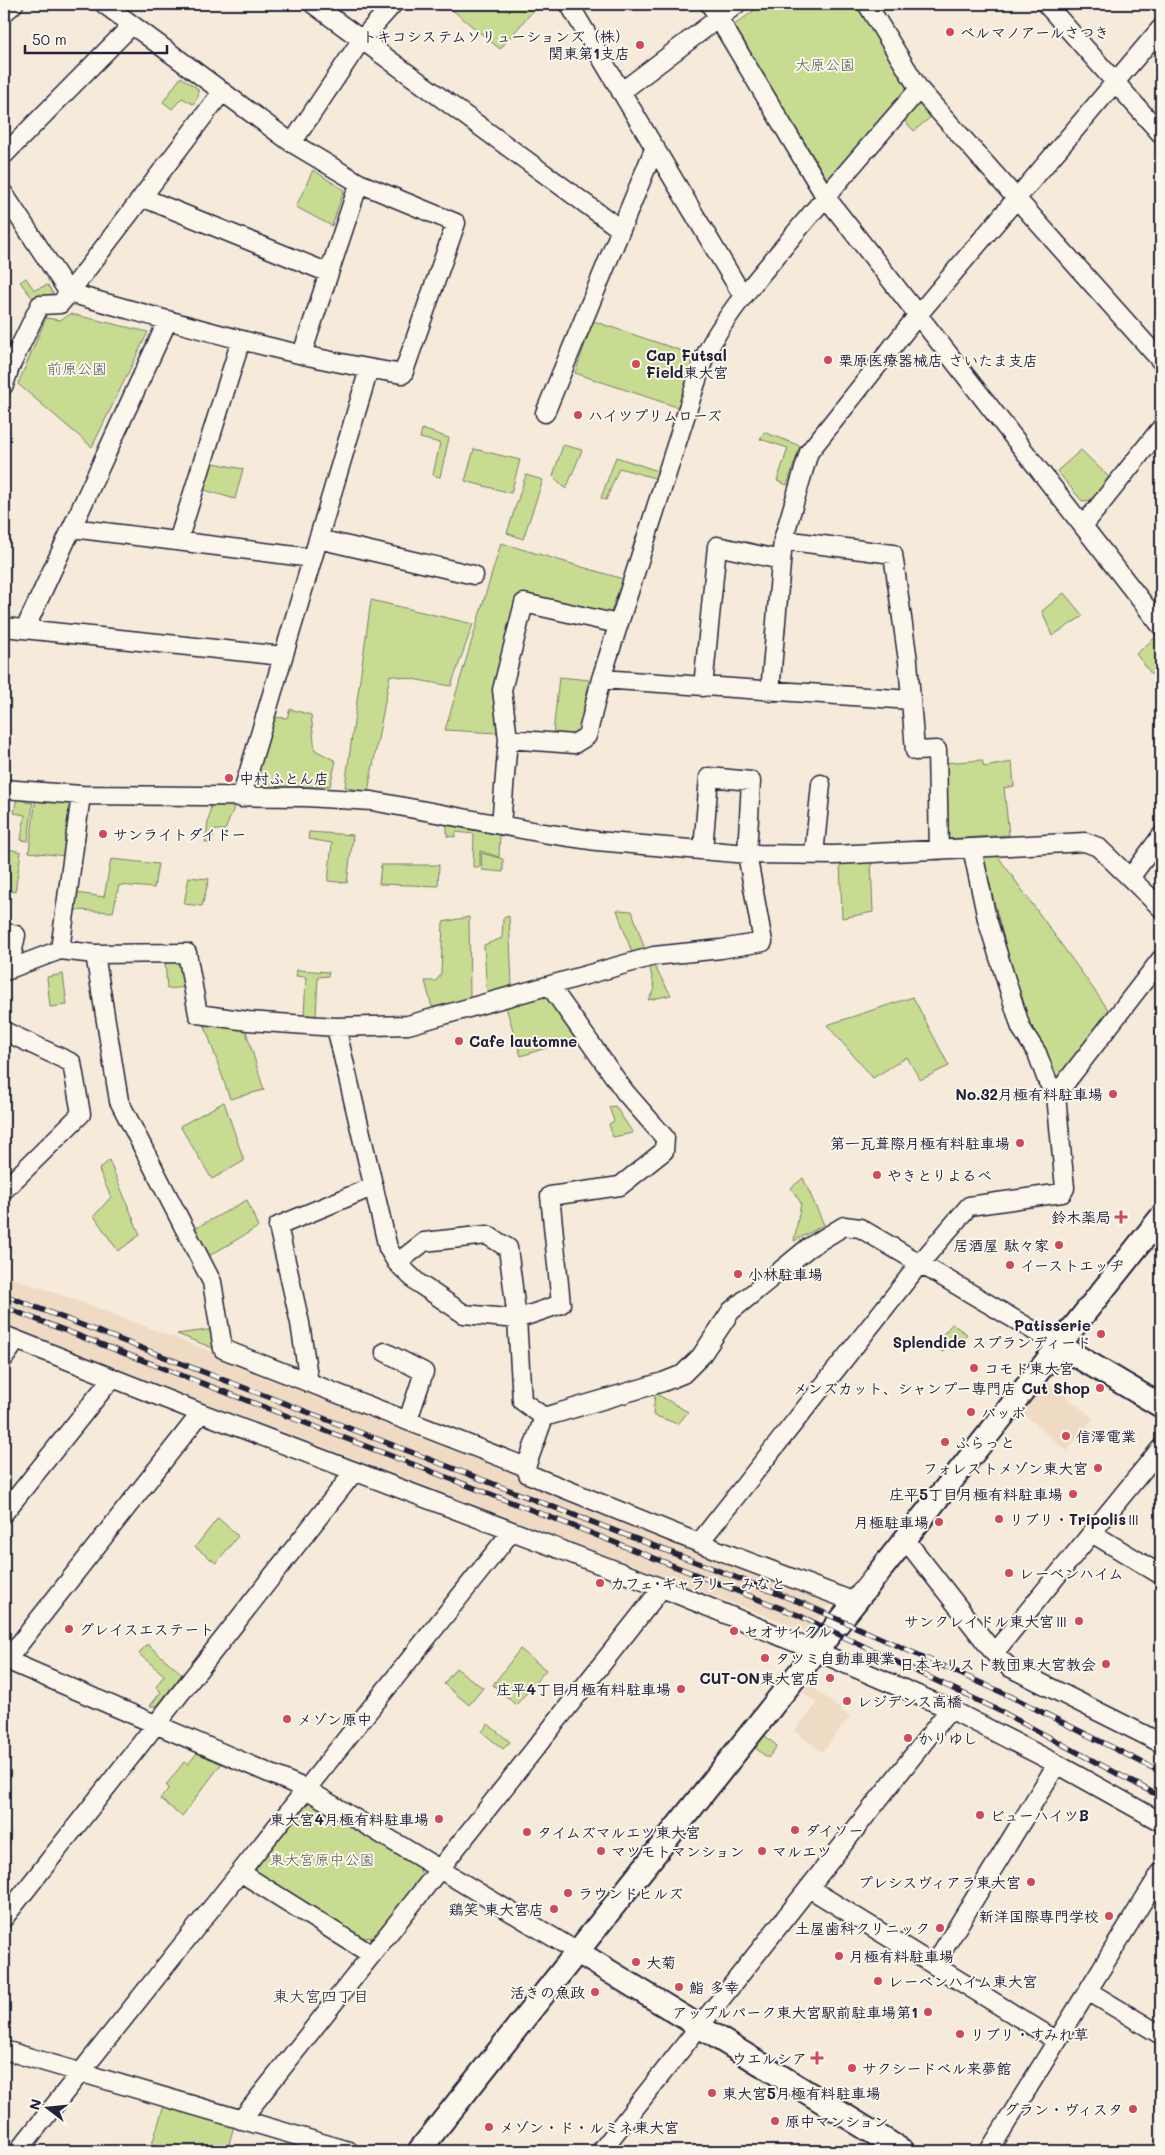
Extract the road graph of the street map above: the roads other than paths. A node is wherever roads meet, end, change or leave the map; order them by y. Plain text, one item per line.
1 (14, 4) edge
2 (104, 4) edge
3 (314, 4) edge
4 (393, 4) edge
5 (569, 4) edge
6 (710, 4) edge
7 (737, 4) edge
8 (867, 4) edge
9 (1046, 4) edge
10 (4, 13) edge
11 (718, 19) junction
12 (132, 24) junction
13 (1161, 28) edge
14 (362, 39) junction
15 (1115, 82) junction
16 (919, 89) junction
17 (222, 92) junction
18 (621, 92) junction
19 (1161, 134) edge
20 (292, 143) junction
21 (655, 146) junction
22 (4, 154) edge
23 (359, 183) junction
24 (4, 194) edge
25 (825, 196) junction
26 (144, 198) junction
27 (1016, 198) junction
28 (620, 229) junction
29 (329, 273) junction
30 (69, 293) junction
31 (743, 296) junction
32 (917, 316) junction
33 (168, 320) junction
34 (241, 340) junction
35 (302, 354) junction
36 (1161, 362) edge
37 (7, 364) edge
38 (369, 369) junction
39 (4, 385) edge
40 (545, 412) dead end
41 (1161, 428) edge
42 (1083, 526) junction
43 (72, 528) junction
44 (318, 539) junction
45 (783, 540) junction
46 (178, 541) junction
47 (312, 558) junction
48 (781, 560) junction
49 (474, 575) dead end
50 (618, 624) junction
51 (1161, 626) edge
52 (4, 627) edge
53 (24, 629) junction
54 (283, 656) junction
55 (600, 679) junction
56 (703, 687) junction
57 (770, 692) junction
58 (912, 700) junction
59 (508, 739) junction
60 (821, 784) dead end
61 (4, 789) edge
62 (81, 795) junction
63 (241, 798) junction
64 (501, 825) junction
65 (1161, 836) edge
66 (972, 848) junction
67 (704, 850) junction
68 (939, 850) junction
69 (747, 854) junction
70 (814, 855) junction
71 (1130, 878) junction
72 (1161, 908) edge
73 (4, 932) edge
74 (60, 950) junction
75 (96, 954) junction
76 (1161, 959) edge
77 (6, 971) edge
78 (550, 986) junction
79 (336, 1026) junction
80 (4, 1031) edge
81 (1056, 1095) junction
82 (372, 1186) junction
83 (4, 1190) edge
84 (1161, 1217) edge
85 (921, 1262) junction
86 (397, 1263) junction
87 (517, 1319) junction
88 (10, 1338) edge
89 (1058, 1345) junction
90 (385, 1352) dead end
91 (4, 1358) edge
92 (112, 1378) junction
93 (309, 1383) junction
94 (1161, 1406) edge
95 (201, 1413) junction
96 (544, 1417) junction
97 (408, 1420) junction
98 (1161, 1448) edge
99 (526, 1467) junction
100 (354, 1472) junction
101 (4, 1513) edge
102 (512, 1531) junction
103 (1092, 1533) junction
104 (905, 1539) junction
105 (700, 1543) junction
106 (1161, 1575) edge
107 (662, 1588) junction
108 (855, 1602) junction
109 (816, 1651) junction
110 (994, 1653) junction
111 (5, 1660) edge
112 (950, 1709) junction
113 (156, 1724) junction
114 (1161, 1743) edge
115 (1058, 1764) junction
116 (306, 1789) junction
117 (1161, 1822) edge
118 (440, 1869) junction
119 (240, 1872) junction
120 (1161, 1872) edge
121 (809, 1888) junction
122 (4, 1918) edge
123 (576, 1951) junction
124 (372, 1955) junction
125 (934, 1965) junction
126 (1088, 1991) junction
127 (699, 2027) junction
128 (1161, 2035) edge
129 (1057, 2041) junction
130 (4, 2050) edge
131 (81, 2072) junction
132 (241, 2120) junction
133 (18, 2151) edge
134 (349, 2151) edge
135 (419, 2151) edge
136 (601, 2151) edge
137 (903, 2151) edge
138 (989, 2151) edge

1 - 10 street
2 - 12 street
3 - 14 street
4 - 14 street
5 - 18 street
6 - 11 street
7 - 11 street
8 - 16 street
9 - 15 street
11 - 18 street
11 - 25 street
12 - 17 street
12 - 22 street
13 - 15 street
14 - 20 street
14 - 28 street
15 - 19 street
15 - 27 street
16 - 25 street
16 - 27 street
17 - 20 street
17 - 26 street
18 - 21 street
20 - 23 street
21 - 28 street
21 - 31 street
23 - 29 street
23 - 38 street
24 - 30 street
25 - 31 street
25 - 32 street
26 - 29 street
26 - 30 street
27 - 32 street
27 - 36 street
28 - 40 street
29 - 35 street
30 - 33 street
30 - 37 street
31 - 50 street
32 - 42 street
32 - 45 street
33 - 34 street
33 - 43 street
34 - 35 street
34 - 46 street
35 - 38 street
37 - 39 street
38 - 44 street
41 - 42 street
42 - 51 street
43 - 46 street
43 - 53 street
44 - 47 street
44 - 49 street
45 - 48 street
45 - 58 street
46 - 47 street
47 - 54 street
48 - 56 street
48 - 57 street
50 - 55 street
50 - 59 street
52 - 53 street
53 - 54 street
54 - 63 street
55 - 56 street
55 - 59 street
56 - 57 street
57 - 58 street
58 - 68 street
59 - 64 street
60 - 70 street
61 - 62 street
62 - 63 street
62 - 74 street
63 - 64 street
64 - 67 street
65 - 71 street
66 - 68 street
66 - 71 street
66 - 81 street
67 - 69 street
67 - 69 street
68 - 70 street
69 - 70 street
69 - 78 street
71 - 72 street
73 - 77 street
74 - 75 street
74 - 77 street
75 - 79 street
75 - 93 street
76 - 81 street
78 - 79 street
78 - 87 street
79 - 82 street
80 - 83 street
81 - 85 street
82 - 86 street
82 - 93 street
84 - 89 street
85 - 89 street
85 - 96 street
85 - 105 street
86 - 87 street
86 - 87 street
87 - 96 street
88 - 91 street
88 - 92 street
89 - 94 street
89 - 104 street
90 - 97 street
92 - 95 street
92 - 101 street
93 - 97 street
95 - 100 street
95 - 111 street
96 - 99 street
97 - 99 street
98 - 103 street
99 - 105 street
100 - 102 street
100 - 113 street
102 - 107 street
102 - 116 street
103 - 106 street
103 - 110 street
104 - 108 street
104 - 110 street
105 - 108 street
107 - 109 street
107 - 118 street
108 - 109 street
109 - 112 street
109 - 123 street
110 - 114 street
111 - 113 street
112 - 115 street
112 - 121 street
113 - 116 street
113 - 122 street
115 - 117 street
115 - 125 street
116 - 118 street
116 - 119 street
118 - 123 street
118 - 124 street
119 - 124 street
119 - 131 street
120 - 126 street
121 - 125 street
121 - 127 street
123 - 127 street
123 - 135 street
124 - 132 street
125 - 129 street
126 - 128 street
126 - 129 street
127 - 136 street
127 - 137 street
129 - 138 street
130 - 131 street
131 - 132 street
131 - 133 street
132 - 134 street

